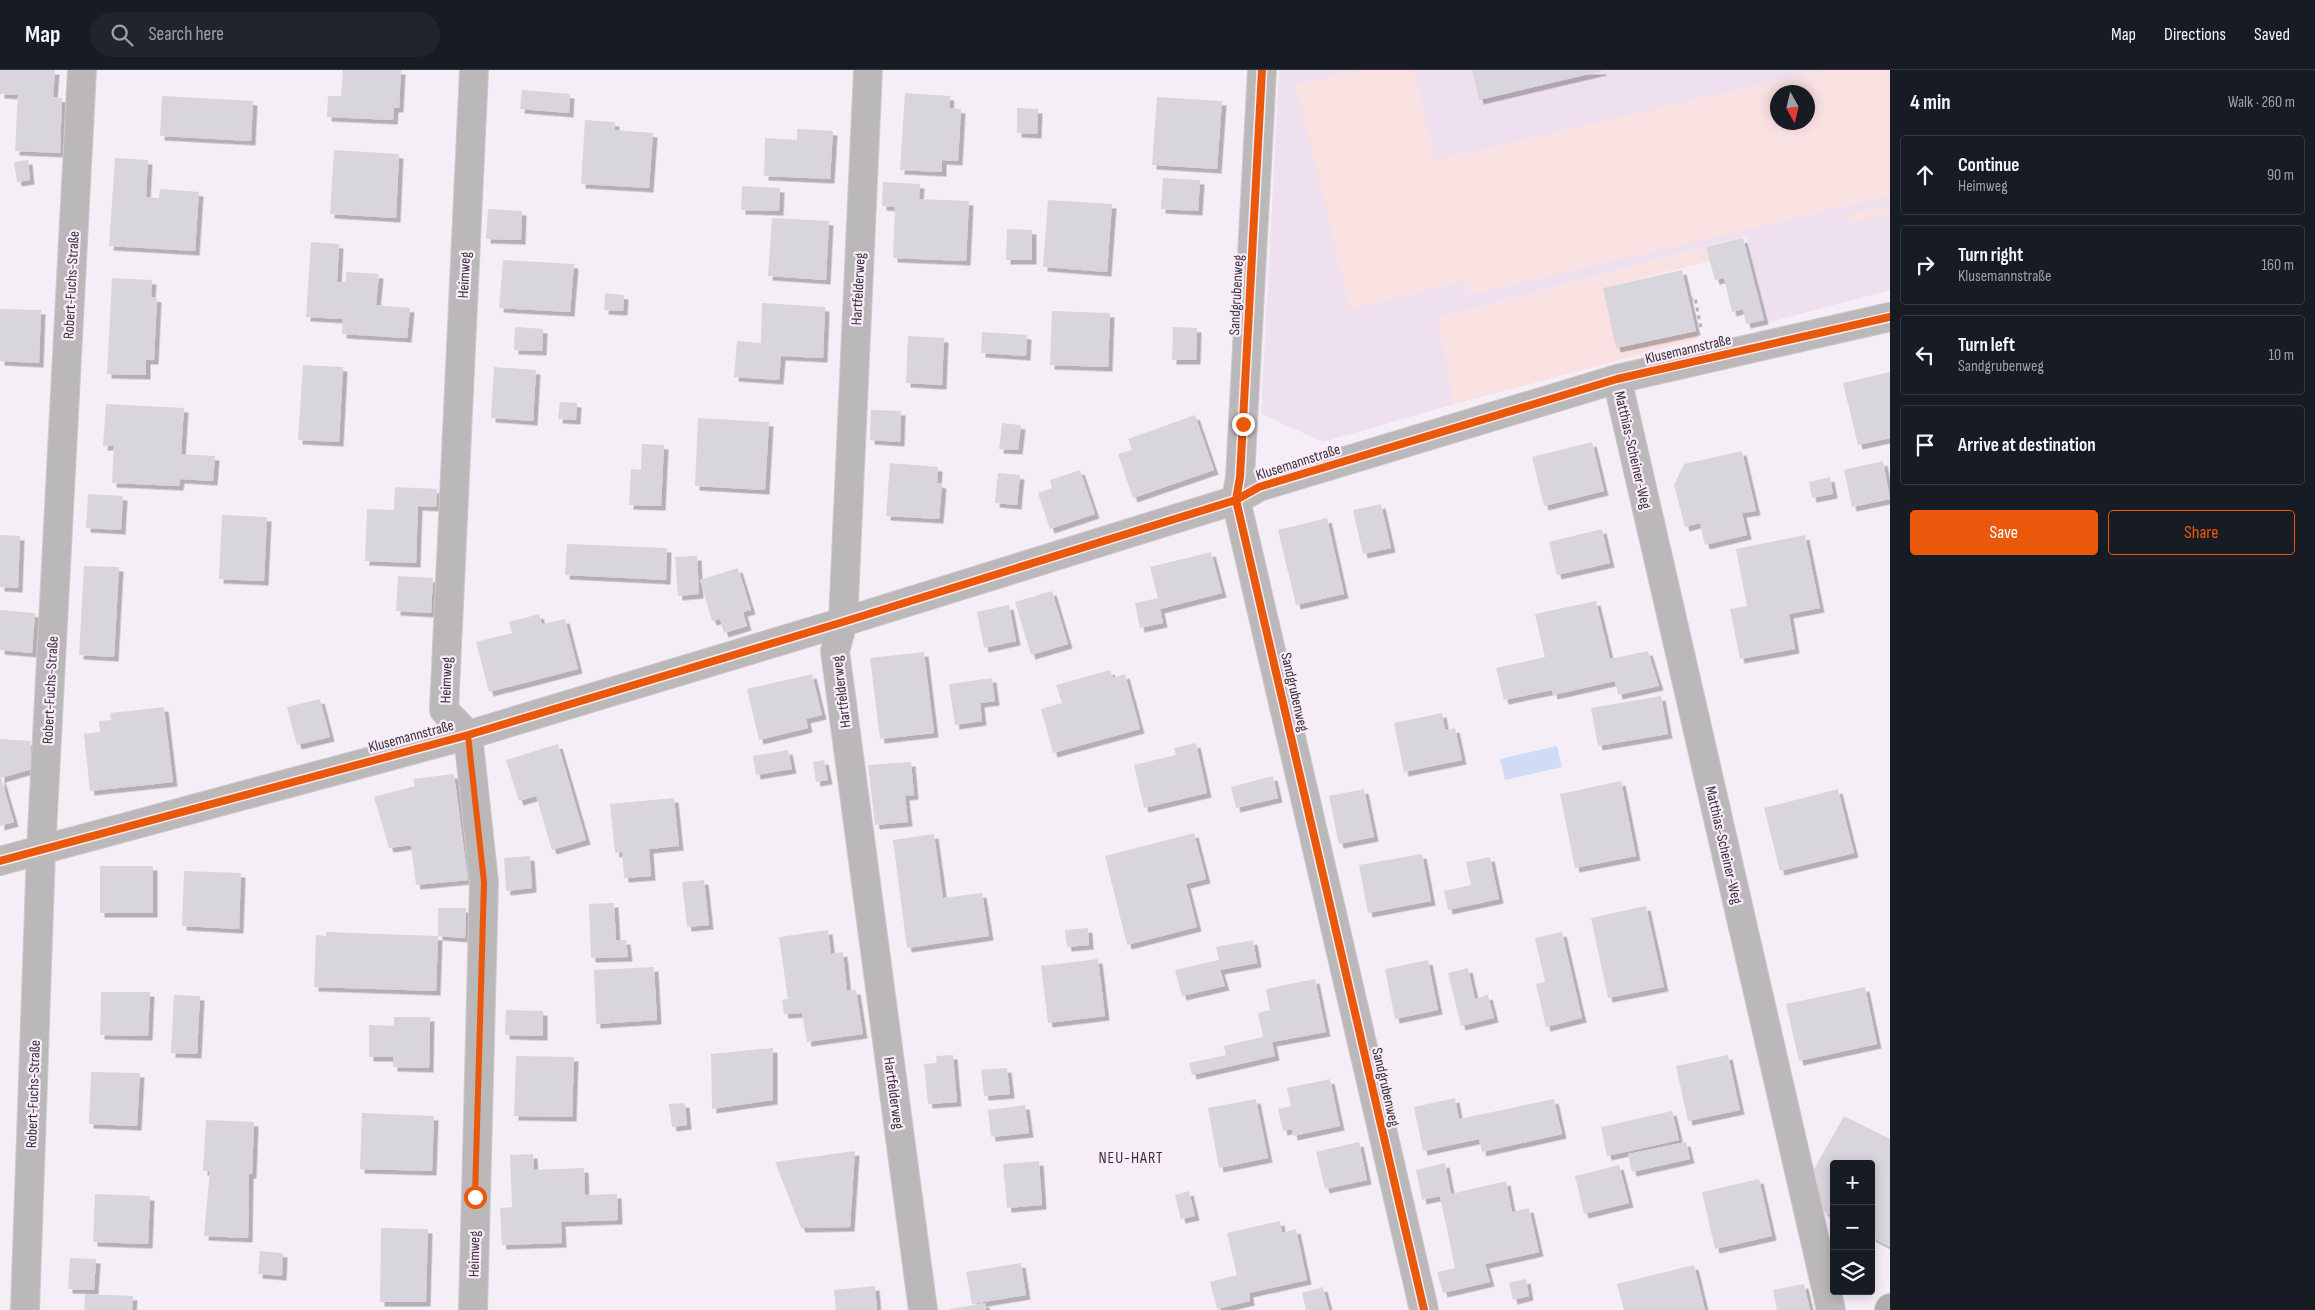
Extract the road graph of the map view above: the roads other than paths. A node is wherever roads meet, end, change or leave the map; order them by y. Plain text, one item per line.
1 (82, 70) edge
2 (474, 70) edge
3 (868, 70) edge
4 (1262, 70) edge
5 (1890, 317) edge
6 (1617, 379) junction
7 (1236, 500) junction
8 (843, 622) junction
9 (468, 735) junction
10 (41, 851) junction
11 (0, 862) edge
12 (25, 1310) edge
13 (473, 1310) edge
14 (923, 1310) edge
15 (1424, 1310) edge
16 (1831, 1310) edge

1 - 10 street, Robert-Fuchs-Straße
2 - 9 street, Heimweg
3 - 8 street, Hartfelderweg
4 - 7 street, Sandgrubenweg
5 - 6 street, Klusemannstraße
6 - 7 street, Klusemannstraße
6 - 16 street, Matthias-Scheiner-Weg
7 - 8 street, Klusemannstraße
7 - 15 street, Sandgrubenweg
8 - 9 street, Klusemannstraße
8 - 14 street, Hartfelderweg
9 - 10 street, Klusemannstraße
9 - 13 street, Heimweg
10 - 11 street, Klusemannstraße
10 - 12 street, Robert-Fuchs-Straße

